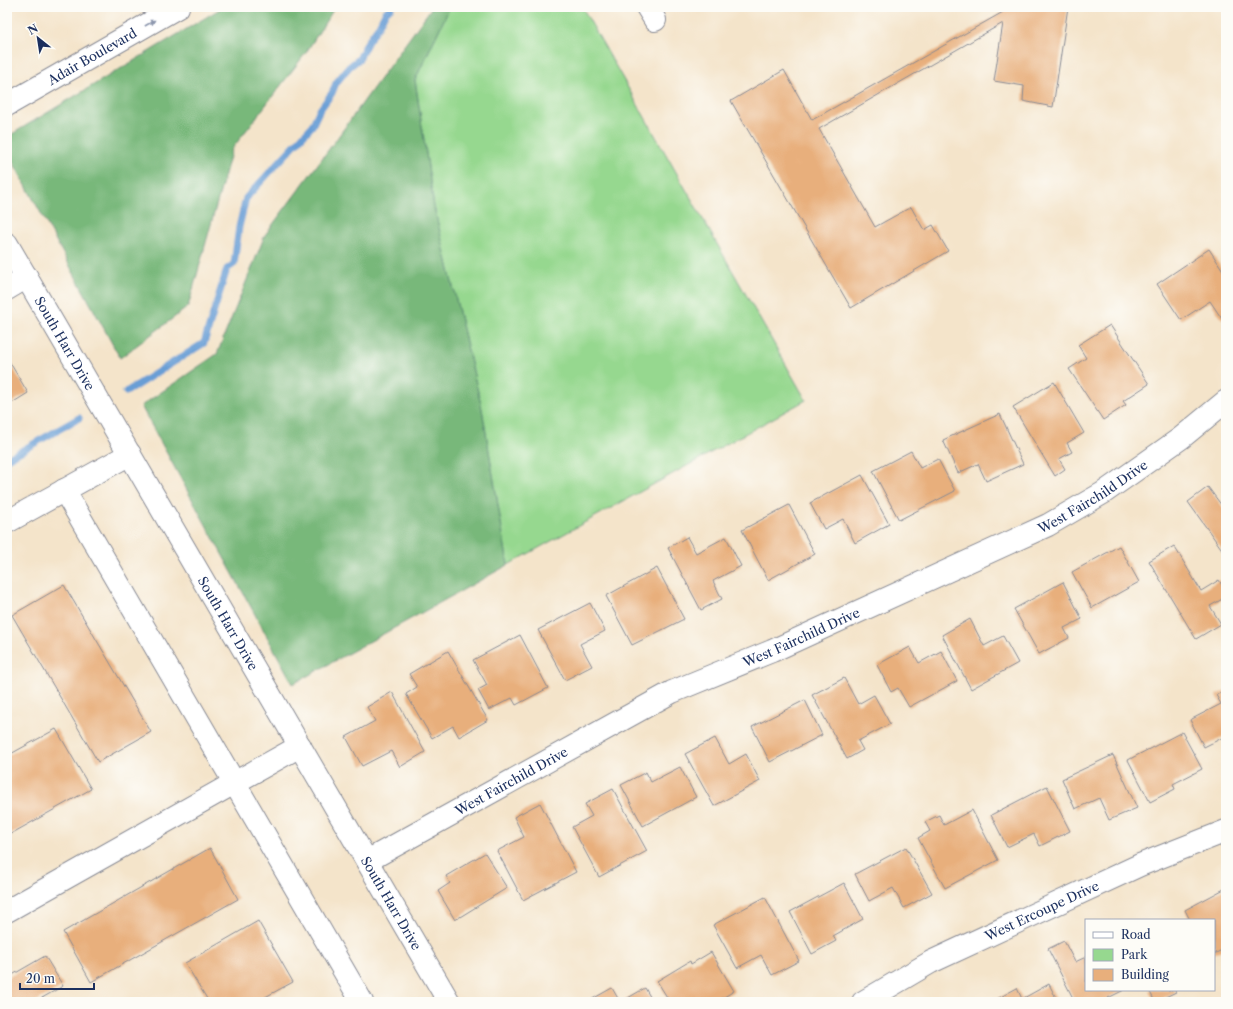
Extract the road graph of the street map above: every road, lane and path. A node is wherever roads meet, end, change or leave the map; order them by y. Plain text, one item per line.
1 (178, 7) edge
2 (7, 105) edge
3 (7, 244) edge
4 (27, 277) junction
5 (7, 289) edge
6 (1226, 401) edge
7 (130, 454) junction
8 (64, 490) junction
9 (7, 522) edge
10 (300, 746) junction
11 (235, 783) junction
12 (1226, 831) edge
13 (367, 861) junction
14 (7, 911) edge
15 (362, 1002) edge
16 (449, 1002) edge
17 (863, 1002) edge

2 -> 1 street, Adair Boulevard
3 - 4 street, South Harr Drive
4 - 5 street
4 - 7 street, South Harr Drive
6 - 13 street, West Fairchild Drive
7 - 8 street
7 - 10 street, South Harr Drive
8 - 9 street
8 - 11 street
10 - 11 street
10 - 13 street, South Harr Drive
11 - 14 street
11 - 15 street
12 - 17 street, West Ercoupe Drive
13 - 16 street, South Harr Drive

